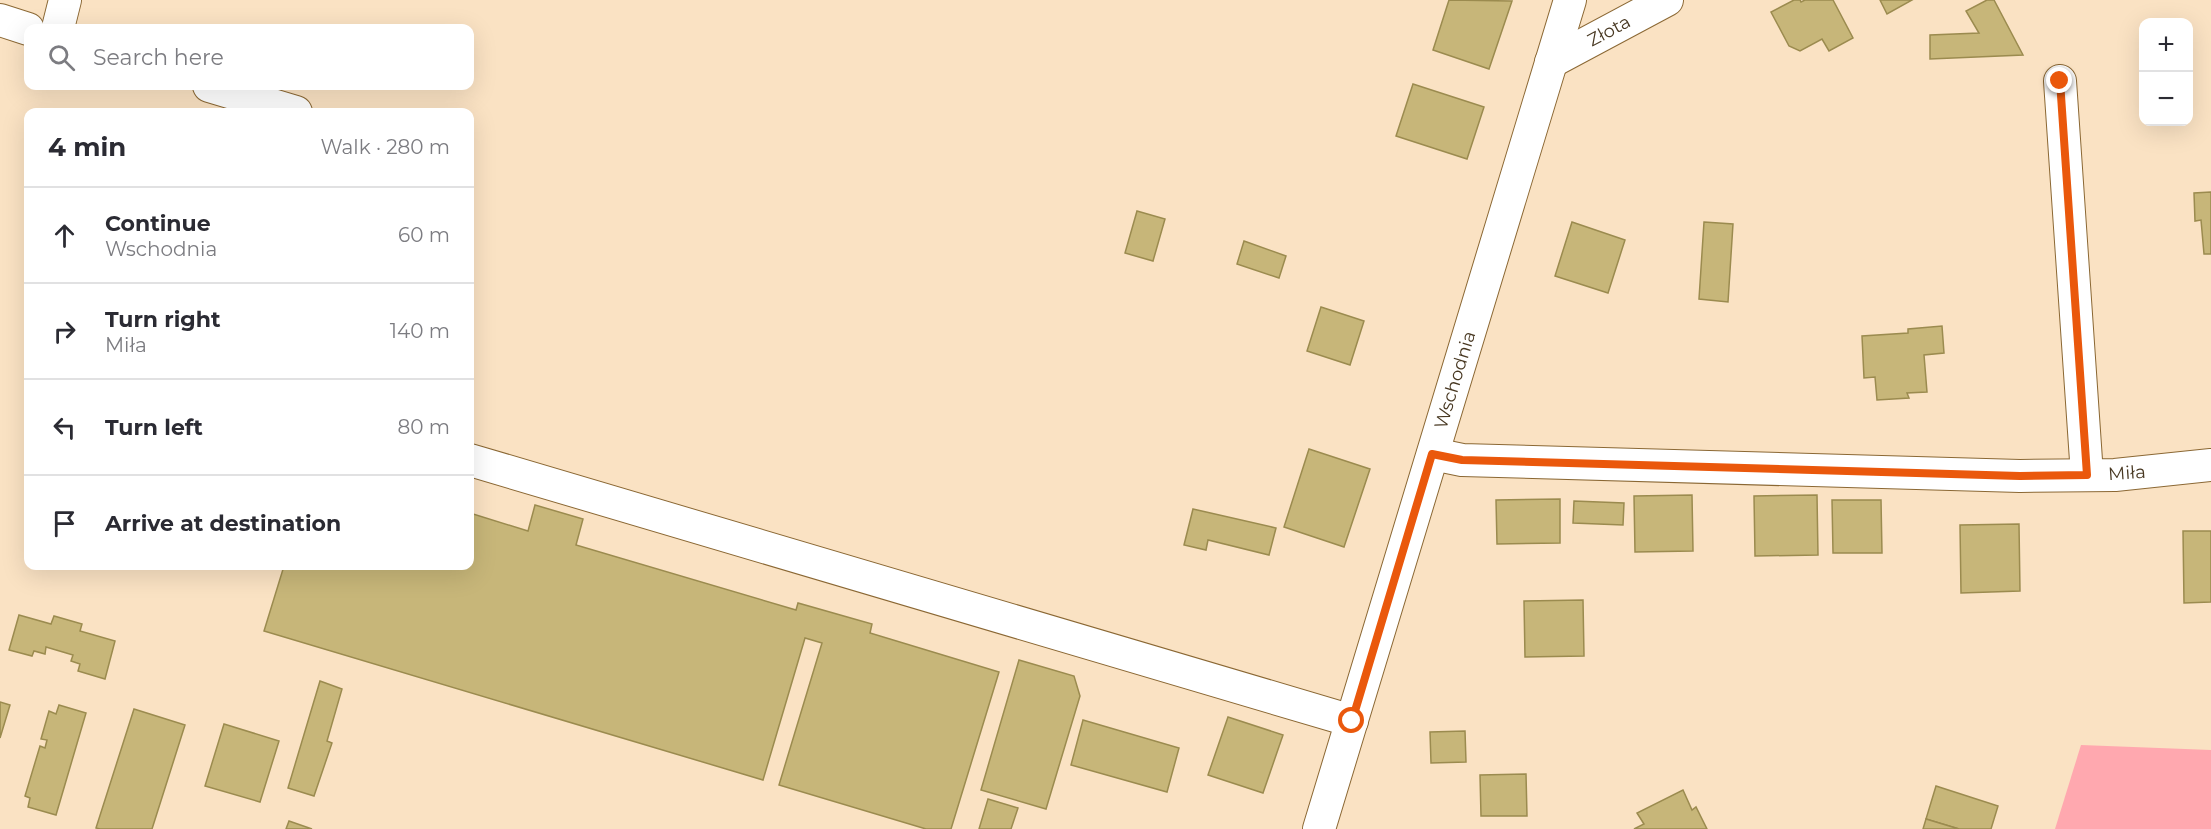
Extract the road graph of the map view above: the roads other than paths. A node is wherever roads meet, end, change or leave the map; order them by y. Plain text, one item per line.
1 (65, 0) edge
2 (1570, 0) edge
3 (1667, 0) edge
4 (0, 20) edge
5 (59, 24) edge
6 (24, 28) edge
7 (1551, 62) junction
8 (2060, 81) dead end
9 (222, 90) edge
10 (283, 108) edge
11 (1432, 454) junction
12 (474, 460) edge
13 (2211, 465) edge
14 (2087, 475) junction
15 (1352, 721) junction
16 (1319, 829) edge

1 - 5 street
2 - 7 street, Wschodnia
3 - 7 street, Złota
4 - 6 street
7 - 11 street, Wschodnia
8 - 14 street
9 - 10 street
11 - 14 street, Miła
11 - 15 street, Wschodnia
12 - 15 street
13 - 14 street, Miła
15 - 16 street, Wschodnia

